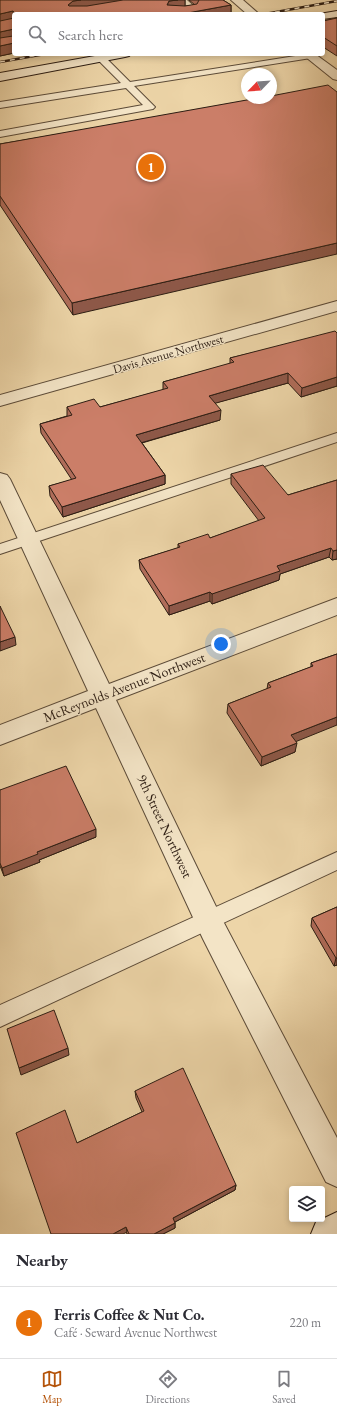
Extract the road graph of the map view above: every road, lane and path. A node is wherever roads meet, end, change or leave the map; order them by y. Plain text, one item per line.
1 (182, 0) edge
2 (236, 0) edge
3 (183, 12) edge
4 (251, 12) edge
5 (337, 14) edge
6 (325, 16) edge
7 (113, 56) edge
8 (304, 56) edge
9 (311, 56) edge
10 (101, 58) junction
11 (337, 76) edge
12 (0, 77) edge
13 (127, 85) junction
14 (0, 105) edge
15 (0, 134) edge
16 (337, 306) edge
17 (0, 401) edge
18 (337, 437) edge
19 (0, 479) edge
20 (29, 540) junction
21 (0, 549) edge
22 (337, 606) edge
23 (103, 695) junction
24 (0, 735) edge
25 (337, 861) edge
26 (209, 921) junction
27 (0, 1016) edge
28 (337, 1170) edge
29 (337, 1229) edge
30 (328, 1234) edge

1 - 3 lane
2 - 4 street
5 - 6 street
7 - 10 street
8 - 13 lane
9 - 11 street
10 - 12 street
10 - 13 lane
13 - 14 lane
13 - 15 lane
16 - 17 street, Davis Avenue Northwest
18 - 20 lane
19 - 20 street, 9th Street Northwest
20 - 21 lane
20 - 23 street, 9th Street Northwest
22 - 23 street, McReynolds Avenue Northwest
23 - 24 street, McReynolds Avenue Northwest
23 - 26 street, 9th Street Northwest
25 - 26 lane
26 - 27 lane
26 - 28 street, 9th Street Northwest
29 - 30 street

